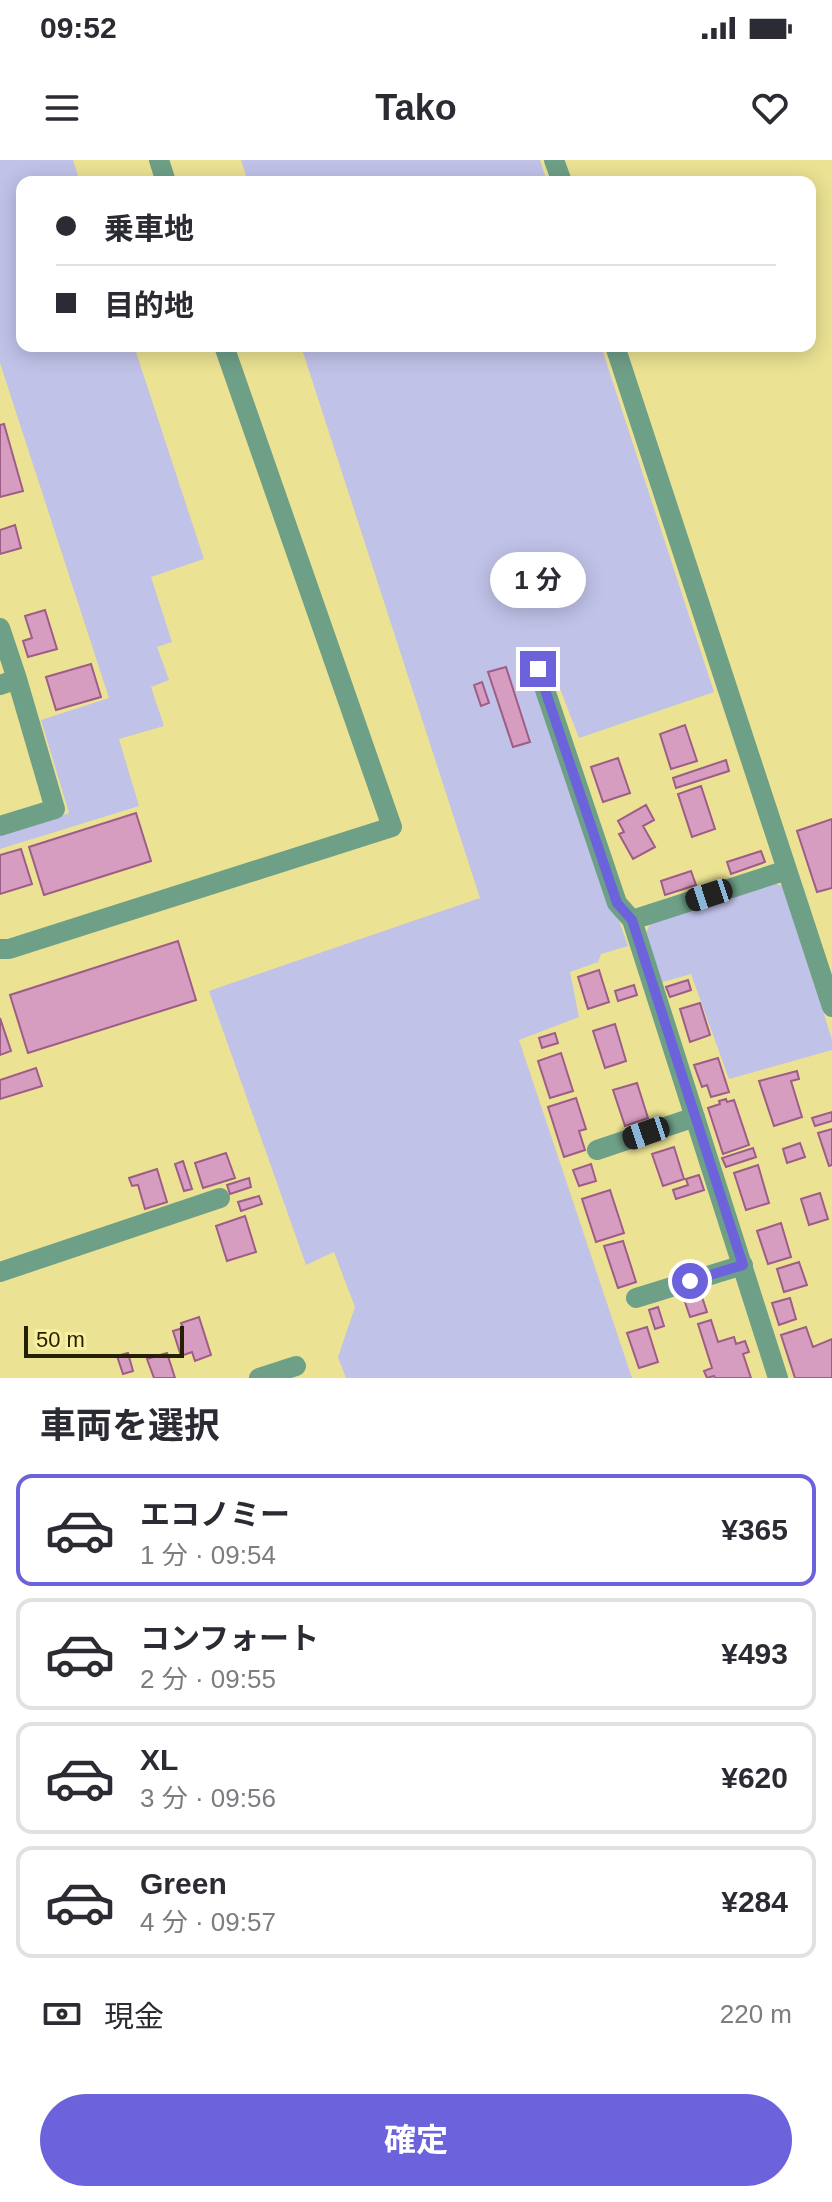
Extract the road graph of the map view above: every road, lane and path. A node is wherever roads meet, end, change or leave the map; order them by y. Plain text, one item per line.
1 (226, 352) edge
2 (617, 352) edge
3 (0, 628) edge
4 (538, 669) dead end
5 (9, 682) edge
6 (0, 826) edge
7 (787, 870) junction
8 (632, 920) junction
9 (0, 949) edge
10 (832, 1007) edge
11 (695, 1117) junction
12 (597, 1150) dead end
13 (220, 1198) dead end
14 (743, 1265) junction
15 (0, 1272) edge
16 (636, 1298) dead end
17 (296, 1366) dead end
18 (259, 1378) edge
19 (778, 1378) edge

1 - 9 street
2 - 7 street
3 - 5 street
4 - 8 street
5 - 6 street
7 - 8 street
7 - 10 street
8 - 11 street
11 - 12 street
11 - 14 street
13 - 15 street
14 - 16 street
14 - 19 street
17 - 18 street

